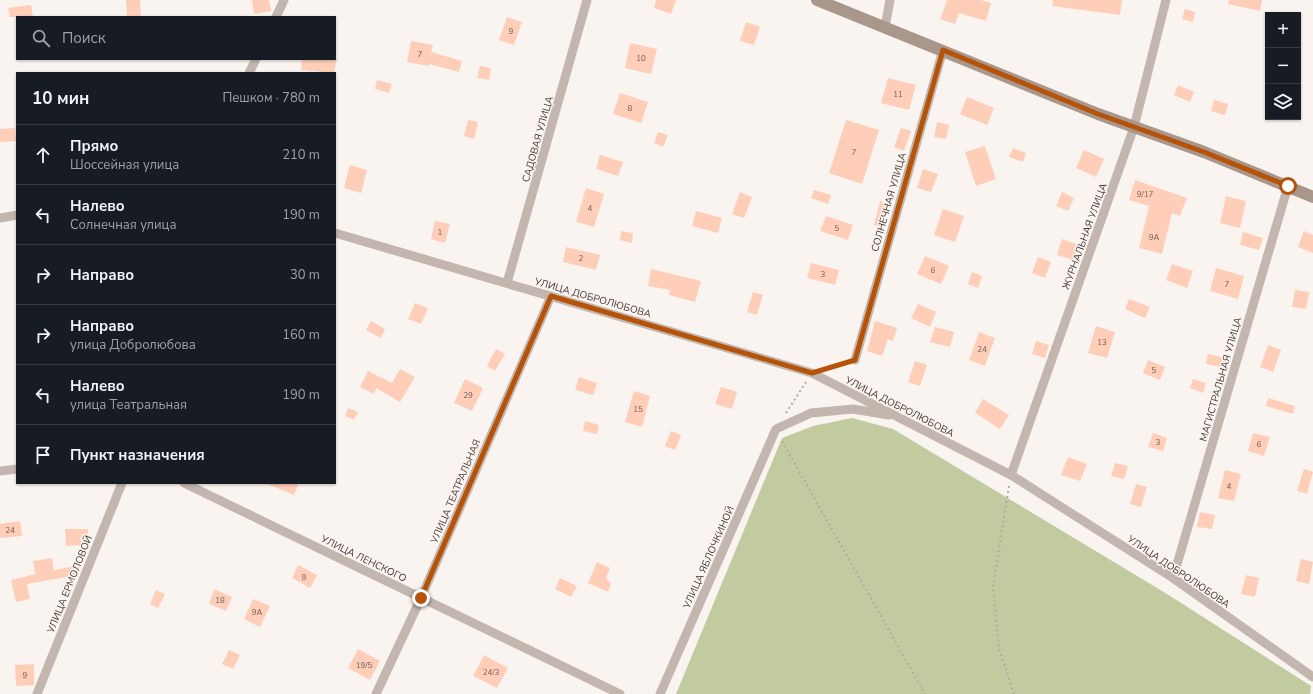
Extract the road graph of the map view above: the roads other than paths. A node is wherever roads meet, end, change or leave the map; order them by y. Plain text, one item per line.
1 (284, 0) edge
2 (587, 0) edge
3 (817, 0) edge
4 (890, 0) edge
5 (1166, 0) edge
6 (276, 16) edge
7 (885, 27) junction
8 (943, 50) junction
9 (256, 60) edge
10 (250, 72) edge
11 (1134, 127) junction
12 (1288, 186) junction
13 (1313, 197) edge
14 (16, 215) edge
15 (0, 218) edge
16 (336, 233) edge
17 (507, 283) junction
18 (551, 296) junction
19 (855, 360) road end
20 (899, 417) junction
21 (16, 469) edge
22 (0, 471) edge
23 (1011, 475) junction
24 (122, 484) edge
25 (186, 484) edge
26 (1173, 578) junction
27 (421, 598) junction
28 (1313, 677) edge
29 (37, 694) edge
30 (376, 694) edge
31 (620, 694) edge
32 (660, 694) edge

1 - 6 street
2 - 17 street, САДОВАЯ УЛИЦА
3 - 7 main road
4 - 7 street
5 - 11 street, ЖУРНАЛЬНАЯ УЛИЦА
7 - 8 main road
8 - 11 main road
8 - 19 street, СОЛНЕЧНАЯ УЛИЦА
9 - 10 street
11 - 12 main road
11 - 23 street, ЖУРНАЛЬНАЯ УЛИЦА
12 - 13 main road
12 - 26 street, МАГИСТРАЛЬНАЯ УЛИЦА
14 - 15 street
16 - 17 street, УЛИЦА ДОБРОЛЮБОВА
17 - 18 street, УЛИЦА ДОБРОЛЮБОВА
18 - 20 street, УЛИЦА ДОБРОЛЮБОВА
18 - 27 street, УЛИЦА ТЕАТРАЛЬНАЯ
20 - 23 street, УЛИЦА ДОБРОЛЮБОВА
20 - 32 street, УЛИЦА ЯБЛОЧКИНОЙ
21 - 22 street
23 - 26 street, УЛИЦА ДОБРОЛЮБОВА
24 - 29 street, УЛИЦА ЕРМОЛОВОЙ
25 - 27 street, УЛИЦА ЛЕНСКОГО
26 - 28 street, УЛИЦА ДОБРОЛЮБОВА
27 - 30 street, УЛИЦА ТЕАТРАЛЬНАЯ
27 - 31 street, УЛИЦА ЛЕНСКОГО

